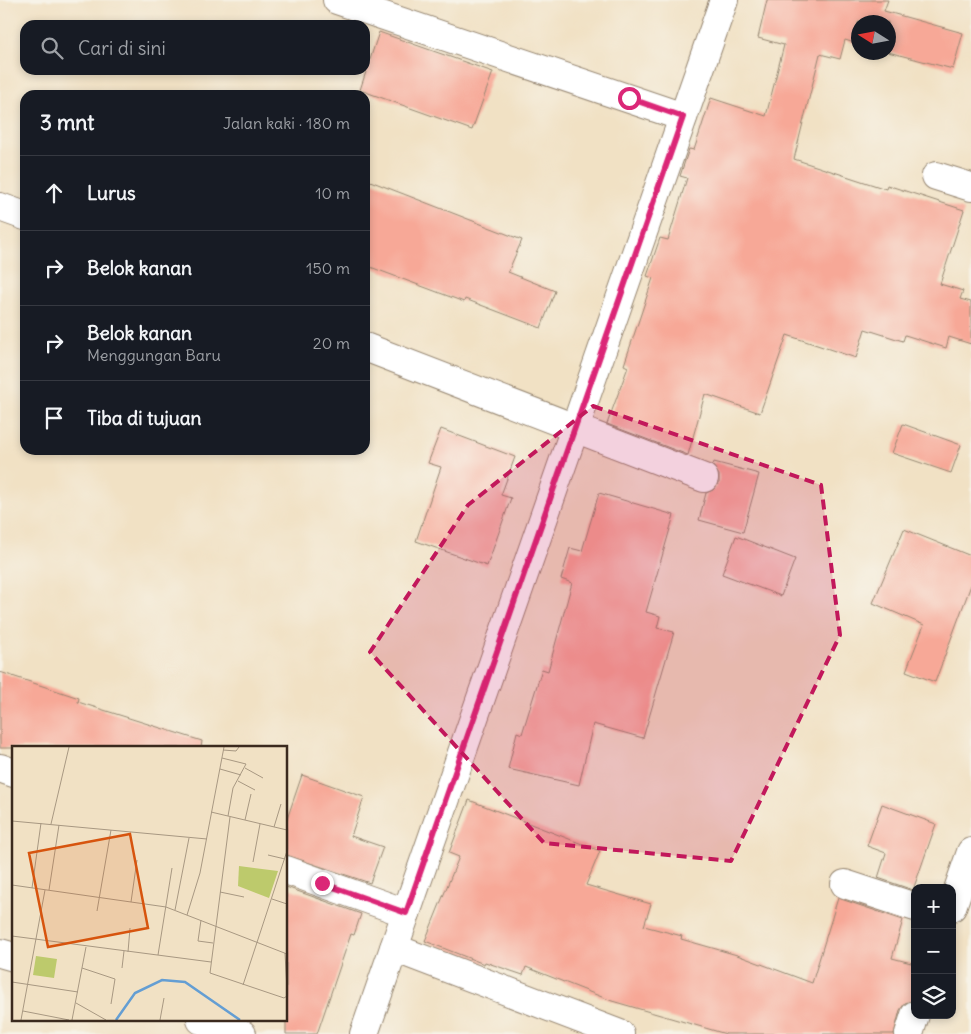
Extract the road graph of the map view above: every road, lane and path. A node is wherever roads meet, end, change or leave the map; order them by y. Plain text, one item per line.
1 (337, 0) edge
2 (724, 0) edge
3 (683, 117) junction
4 (936, 176) dead end
5 (971, 187) edge
6 (0, 207) edge
7 (20, 214) edge
8 (370, 349) edge
9 (575, 428) junction
10 (704, 478) dead end
11 (971, 852) edge
12 (288, 871) edge
13 (845, 884) dead end
14 (956, 895) edge
15 (911, 906) edge
16 (406, 913) junction
17 (394, 948) junction
18 (0, 952) edge
19 (12, 956) edge
20 (914, 1019) edge
21 (207, 1022) edge
22 (242, 1034) edge
23 (364, 1034) edge
24 (620, 1034) edge
25 (909, 1034) edge

1 - 3 street
2 - 3 street
3 - 9 street
4 - 5 street
6 - 7 street
8 - 9 street
9 - 10 street
9 - 16 street
11 - 14 street
12 - 16 street
13 - 15 street
16 - 17 street
17 - 23 street
17 - 24 street
18 - 19 street
20 - 25 street
21 - 22 street

